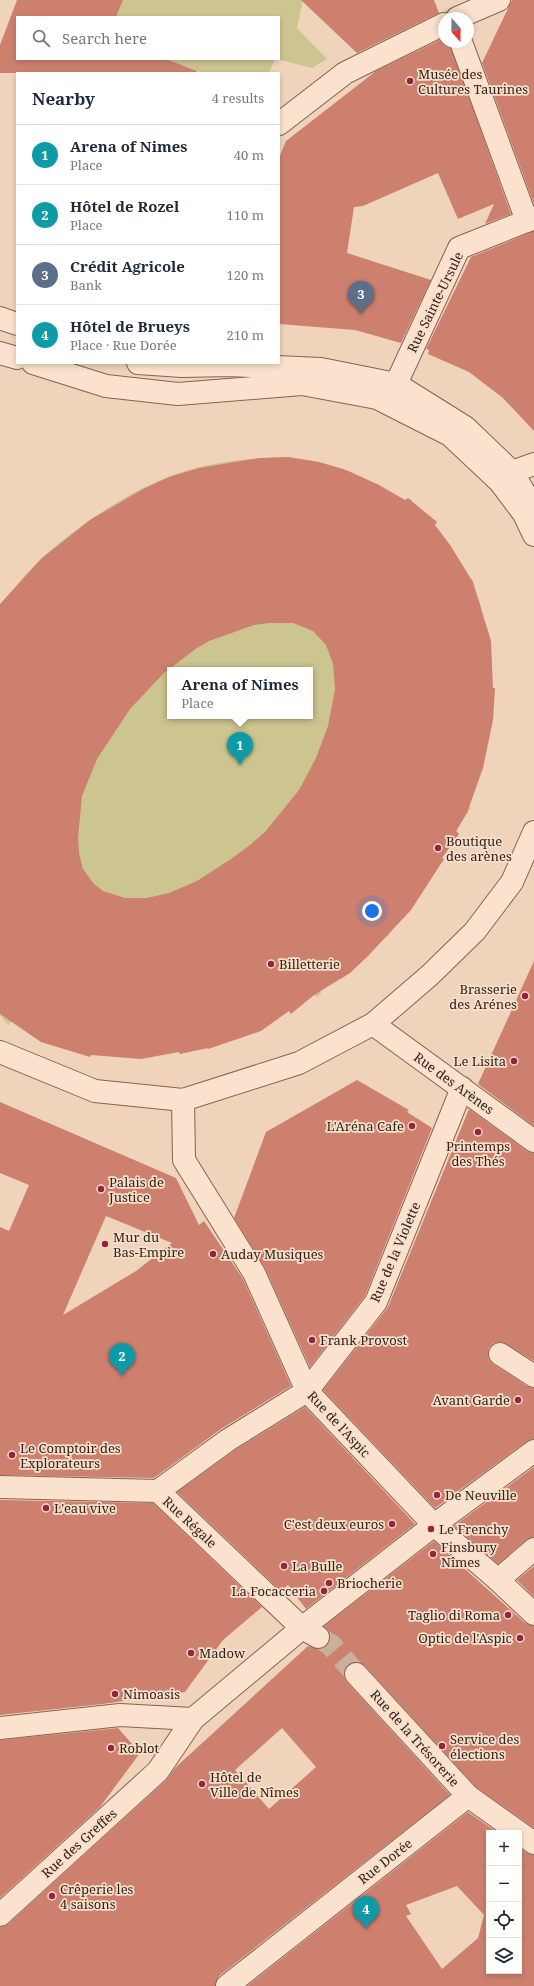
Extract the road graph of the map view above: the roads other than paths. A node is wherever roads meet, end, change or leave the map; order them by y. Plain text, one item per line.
1 (499, 0) edge
2 (471, 12) edge
3 (438, 27) edge
4 (464, 48) edge
5 (280, 123) edge
6 (530, 219) edge
7 (0, 318) edge
8 (16, 324) edge
9 (0, 353) edge
10 (16, 358) edge
11 (36, 364) edge
12 (160, 364) edge
13 (182, 365) edge
14 (396, 384) junction
15 (534, 464) edge
16 (512, 472) junction
17 (534, 508) edge
18 (534, 535) edge
19 (534, 832) edge
20 (373, 1024) junction
21 (0, 1052) edge
22 (462, 1088) junction
23 (183, 1100) junction
24 (534, 1142) edge
25 (500, 1354) dead end
26 (534, 1376) edge
27 (307, 1391) junction
28 (534, 1451) edge
29 (0, 1487) edge
30 (158, 1491) junction
31 (434, 1525) junction
32 (534, 1549) edge
33 (498, 1580) junction
34 (534, 1614) edge
35 (310, 1633) junction
36 (356, 1674) tunnel mouth
37 (193, 1719) junction
38 (0, 1728) edge
39 (468, 1796) junction
40 (534, 1843) edge
41 (0, 1915) edge
42 (227, 1986) edge

1 - 2 street
3 - 5 street
4 - 6 street
6 - 14 street, Rue Sainte-Ursule
7 - 8 street
9 - 10 street
11 - 18 street
12 - 13 street
13 - 14 street
14 - 16 street
15 - 16 street
16 - 17 street
19 - 20 street
20 - 22 street, Rue des Arènes
20 - 23 street
21 - 23 street
22 - 24 street, Rue des Arènes
22 - 27 street, Rue de la Violette
23 - 27 street, Rue de l'Aspic
25 - 26 street
27 - 30 street, Rue de la Violette
27 - 31 street, Rue de l'Aspic
28 - 31 street, Rue des Greffes
29 - 30 street, Rue Régale
30 - 35 street, Rue Régale
31 - 33 street, Rue de l'Aspic
31 - 35 street, Rue des Greffes
32 - 33 street
33 - 34 street, Rue de l'Aspic
35 - 37 street, Rue des Greffes
36 - 39 street, Rue de la Trésorerie
37 - 38 street
37 - 41 street, Rue des Greffes
39 - 40 street, Rue de la Trésorerie
39 - 42 street, Rue Dorée

